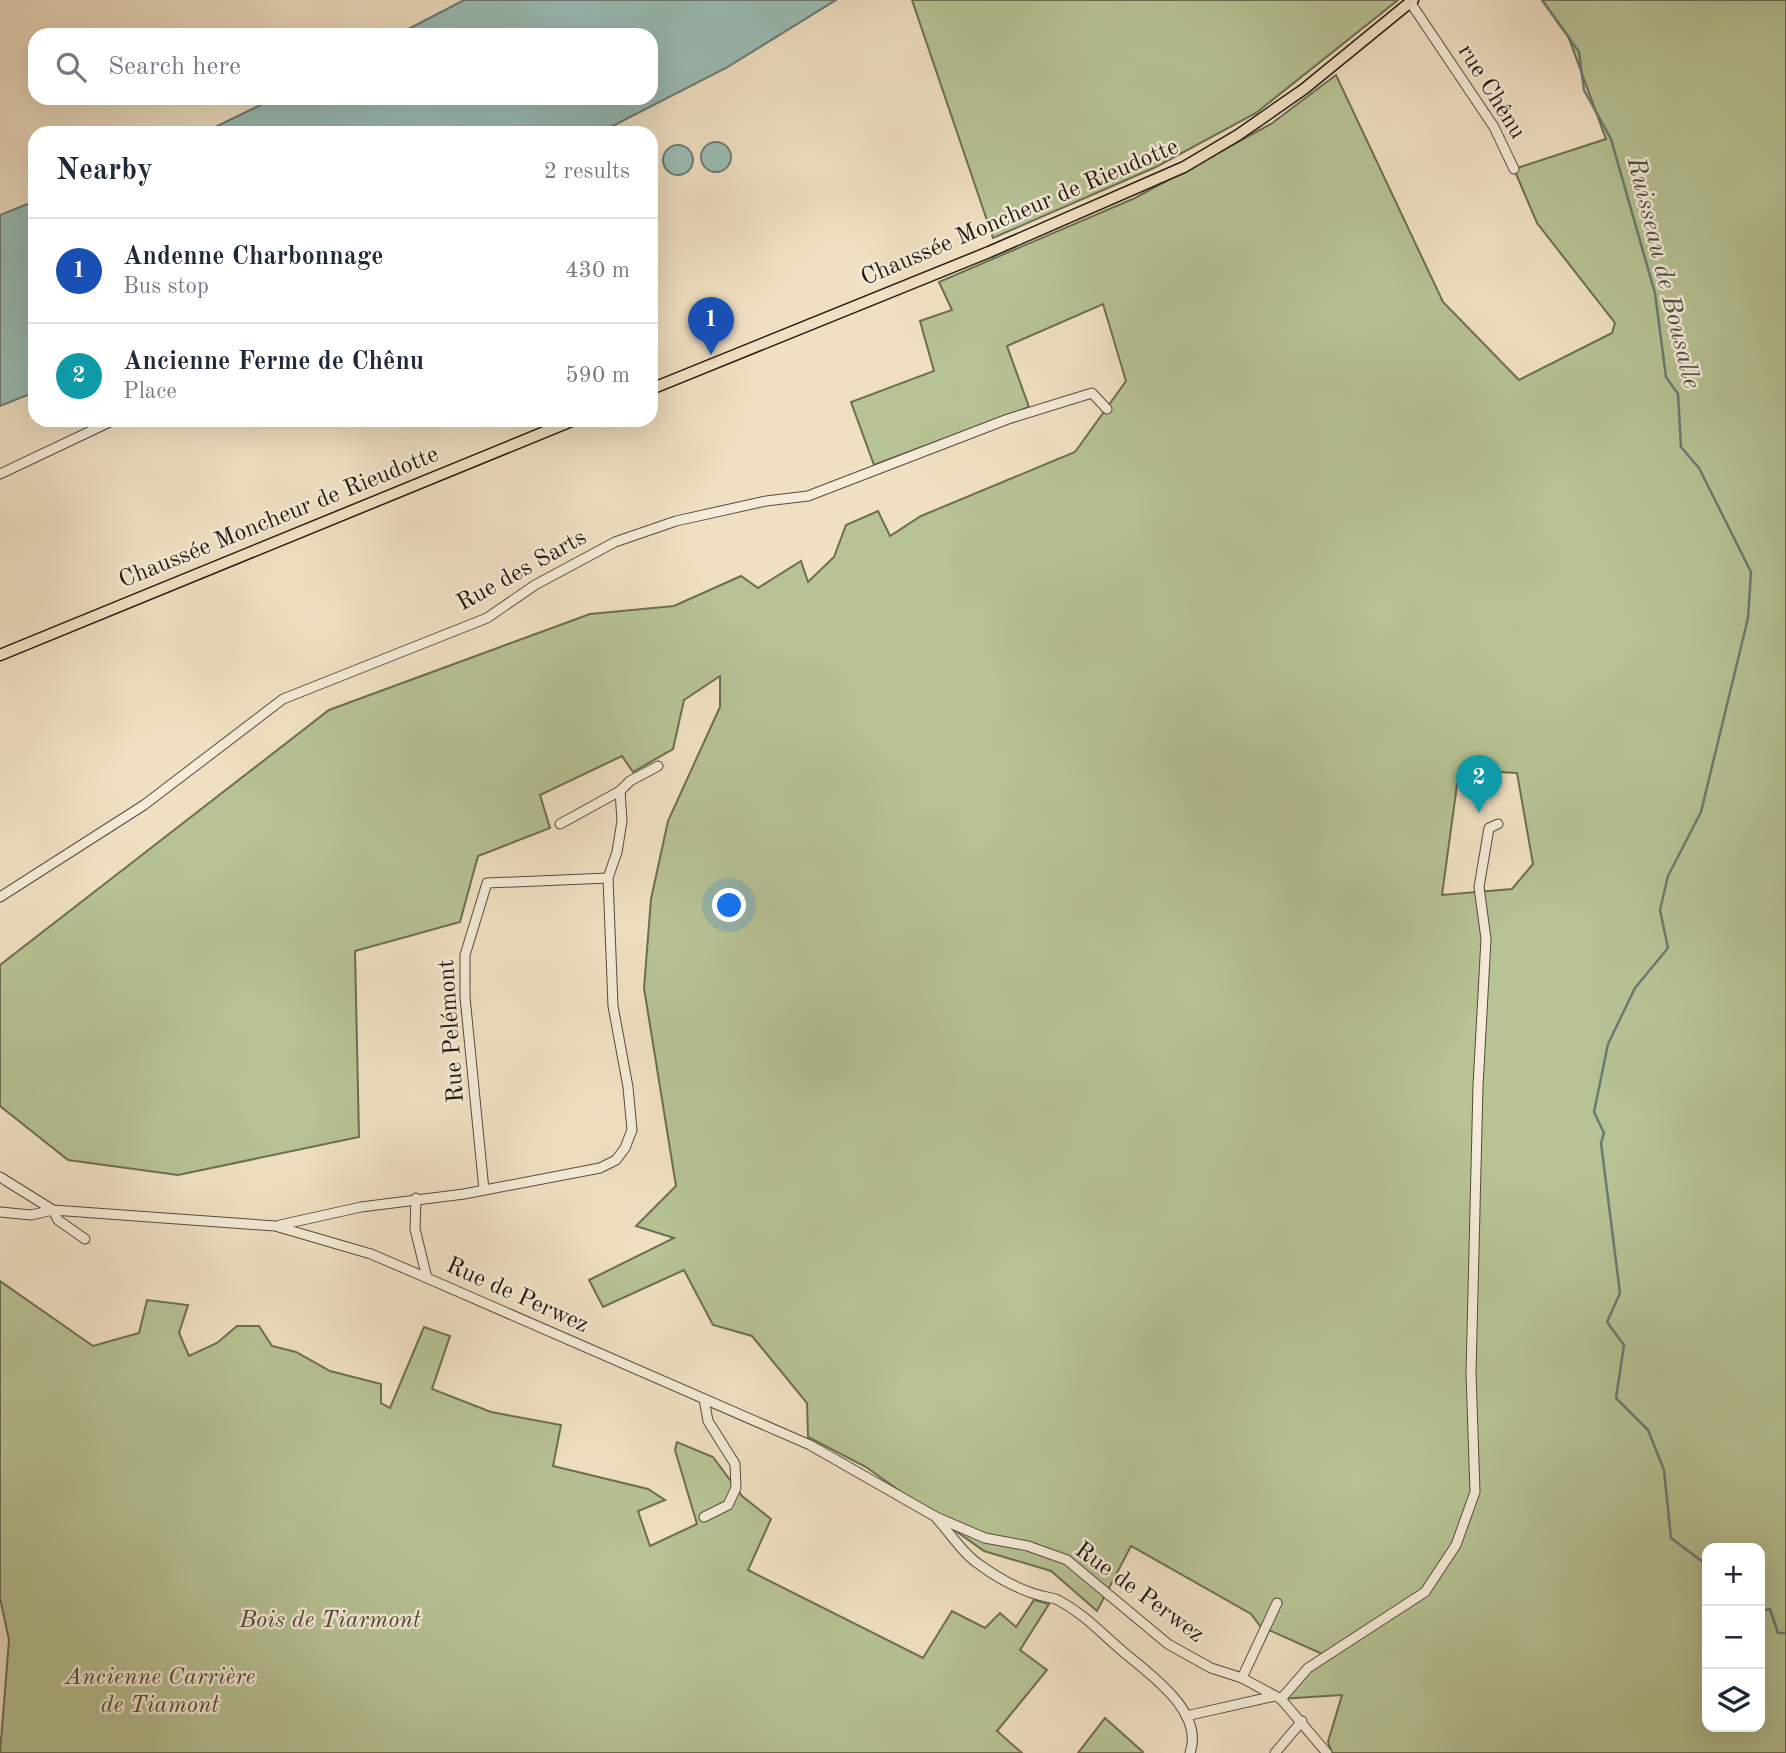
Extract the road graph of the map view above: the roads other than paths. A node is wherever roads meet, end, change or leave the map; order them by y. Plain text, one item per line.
1 (1412, 1) edge
2 (1514, 169) dead end
3 (658, 386) edge
4 (1107, 408) dead end
5 (99, 427) edge
6 (557, 427) edge
7 (0, 474) edge
8 (0, 656) edge
9 (658, 766) dead end
10 (620, 791) junction
11 (560, 824) dead end
12 (1498, 824) dead end
13 (608, 878) junction
14 (0, 897) edge
15 (0, 1177) edge
16 (484, 1190) junction
17 (416, 1198) junction
18 (53, 1210) junction
19 (0, 1212) edge
20 (275, 1226) junction
21 (85, 1239) dead end
22 (428, 1278) junction
23 (704, 1399) junction
24 (704, 1517) dead end
25 (936, 1517) junction
26 (1277, 1603) dead end
27 (1242, 1678) junction
28 (1278, 1697) junction
29 (1186, 1716) junction
30 (1302, 1721) junction
31 (1190, 1753) edge
32 (1275, 1753) edge
33 (1327, 1753) edge

1 - 2 street, rue Chênu
1 - 3 main road, Chaussée Moncheur de Rieudotte
4 - 14 street, Rue des Sarts
5 - 7 street
6 - 8 main road, Chaussée Moncheur de Rieudotte
9 - 10 street
10 - 11 street
10 - 13 street
12 - 28 street
13 - 16 street
13 - 16 street, Rue Pelémont
15 - 18 street, Rue de Perwez
16 - 17 street
17 - 20 street
17 - 22 street
18 - 19 street
18 - 20 street, Rue de Perwez
18 - 21 street, Rue de Perwez
20 - 22 street, Rue de Perwez
22 - 23 street, Rue de Perwez
23 - 24 street
23 - 25 street, Rue de Perwez
25 - 27 street, Rue de Perwez
25 - 29 street, Rue de Perwez
26 - 27 street
27 - 28 street, Rue de Perwez
28 - 29 street
28 - 30 street, Rue de Perwez
29 - 31 street, Rue de Perwez
30 - 32 street
30 - 33 street, Rue de Perwez

